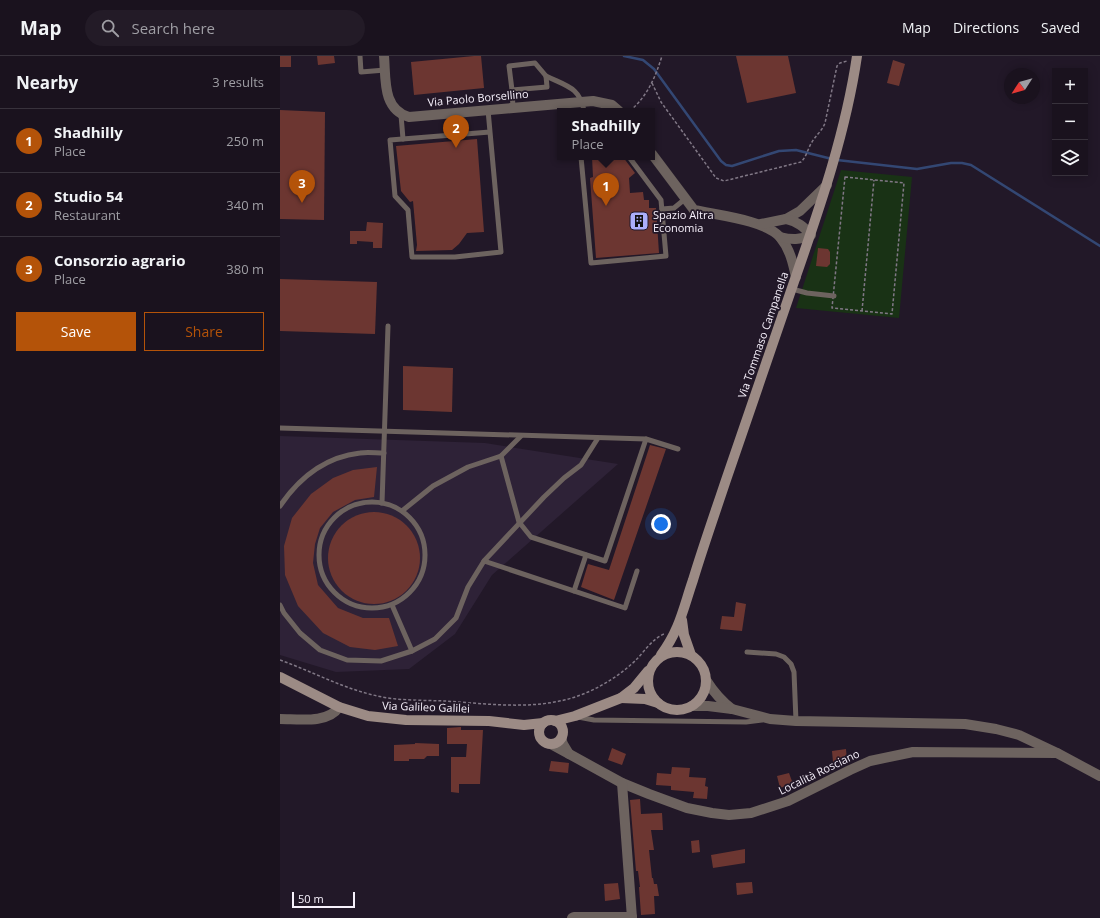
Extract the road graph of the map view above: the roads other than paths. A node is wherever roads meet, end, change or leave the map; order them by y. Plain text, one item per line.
1 (360, 56) edge
2 (384, 56) edge
3 (858, 57) edge
4 (385, 70) junction
5 (546, 76) junction
6 (512, 90) junction
7 (580, 105) edge
8 (513, 107) junction
9 (616, 108) edge
10 (488, 110) junction
11 (401, 114) junction
12 (490, 132) junction
13 (403, 139) junction
14 (655, 158) edge
15 (582, 160) edge
16 (631, 160) edge
17 (827, 185) junction
18 (686, 199) junction
19 (662, 209) junction
20 (786, 219) junction
21 (761, 224) junction
22 (811, 235) junction
23 (780, 237) junction
24 (796, 277) junction
25 (792, 289) junction
26 (834, 296) road end
27 (388, 326) dead end
28 (280, 428) edge
29 (385, 430) junction
30 (521, 436) junction
31 (598, 438) junction
32 (646, 439) junction
33 (678, 449) dead end
34 (384, 453) junction
35 (501, 456) junction
36 (382, 503) junction
37 (280, 506) edge
38 (402, 510) junction
39 (519, 522) junction
40 (586, 555) junction
41 (484, 560) junction
42 (637, 571) dead end
43 (574, 590) junction
44 (280, 605) edge
45 (392, 605) junction
46 (682, 618) junction
47 (412, 651) junction
48 (747, 652) dead end
49 (661, 655) junction
50 (691, 655) junction
51 (650, 669) junction
52 (280, 677) edge
53 (706, 680) junction
54 (621, 698) junction
55 (658, 703) junction
56 (692, 706) junction
57 (340, 707) junction
58 (732, 709) junction
59 (575, 716) junction
60 (280, 719) edge
61 (770, 719) junction
62 (555, 721) junction
63 (796, 721) junction
64 (543, 723) junction
65 (524, 726) junction
66 (562, 734) junction
67 (541, 738) junction
68 (551, 744) junction
69 (1057, 753) junction
70 (569, 754) junction
71 (1100, 776) edge
72 (622, 783) junction
73 (572, 918) edge
74 (632, 918) edge

1 - 4 lane
2 - 4 street
3 - 17 main road, Via Tommaso Campanella
4 - 11 street
5 - 6 lane
5 - 6 lane
5 - 7 lane
6 - 8 lane
7 - 8 street, Via Paolo Borsellino
7 - 9 street, Via Paolo Borsellino
8 - 10 street, Via Paolo Borsellino
10 - 11 street, Via Paolo Borsellino
10 - 12 lane
11 - 13 lane
12 - 13 lane
12 - 13 lane
14 - 18 street
15 - 19 lane
16 - 19 lane
17 - 20 street
17 - 22 main road, Via Tommaso Campanella
18 - 19 lane
18 - 21 street
20 - 21 street
20 - 22 street
21 - 23 street
22 - 23 street
22 - 24 main road, Via Tommaso Campanella
23 - 24 street
24 - 25 main road, Via Tommaso Campanella
25 - 26 lane
25 - 46 main road, Via Tommaso Campanella
27 - 29 lane
28 - 29 lane
29 - 30 lane
29 - 34 lane
30 - 31 lane
30 - 35 lane
31 - 32 lane
31 - 39 lane
32 - 33 lane
32 - 40 lane
34 - 36 lane
34 - 37 lane
35 - 38 lane
35 - 39 lane
36 - 38 lane
36 - 45 lane
38 - 45 lane
39 - 40 lane
39 - 41 lane
40 - 43 lane
41 - 43 lane
41 - 47 lane
42 - 43 lane
44 - 47 lane
45 - 47 lane
46 - 49 main road, Via Tommaso Campanella
46 - 50 main road, Via Tommaso Campanella
48 - 63 lane
49 - 50 main road
49 - 51 main road
50 - 53 main road
51 - 54 main road
51 - 55 main road
52 - 57 main road, Via Galileo Galilei
53 - 56 main road
53 - 58 street, Località Rosciano
54 - 55 main road
54 - 59 main road
55 - 56 main road
56 - 58 street, Località Rosciano
57 - 60 street
57 - 65 main road, Via Galileo Galilei
58 - 61 street, Località Rosciano
59 - 61 lane
59 - 62 main road
59 - 66 main road
61 - 63 street, Località Rosciano
62 - 64 main road
62 - 66 main road
63 - 69 street, Località Rosciano
64 - 65 main road
64 - 67 main road
65 - 67 main road
66 - 68 main road
66 - 70 street
67 - 68 main road
68 - 70 street, Località Rosciano
69 - 71 street, Località Rosciano
69 - 72 street, Località Rosciano
70 - 72 street, Località Rosciano
72 - 74 street
73 - 74 street

